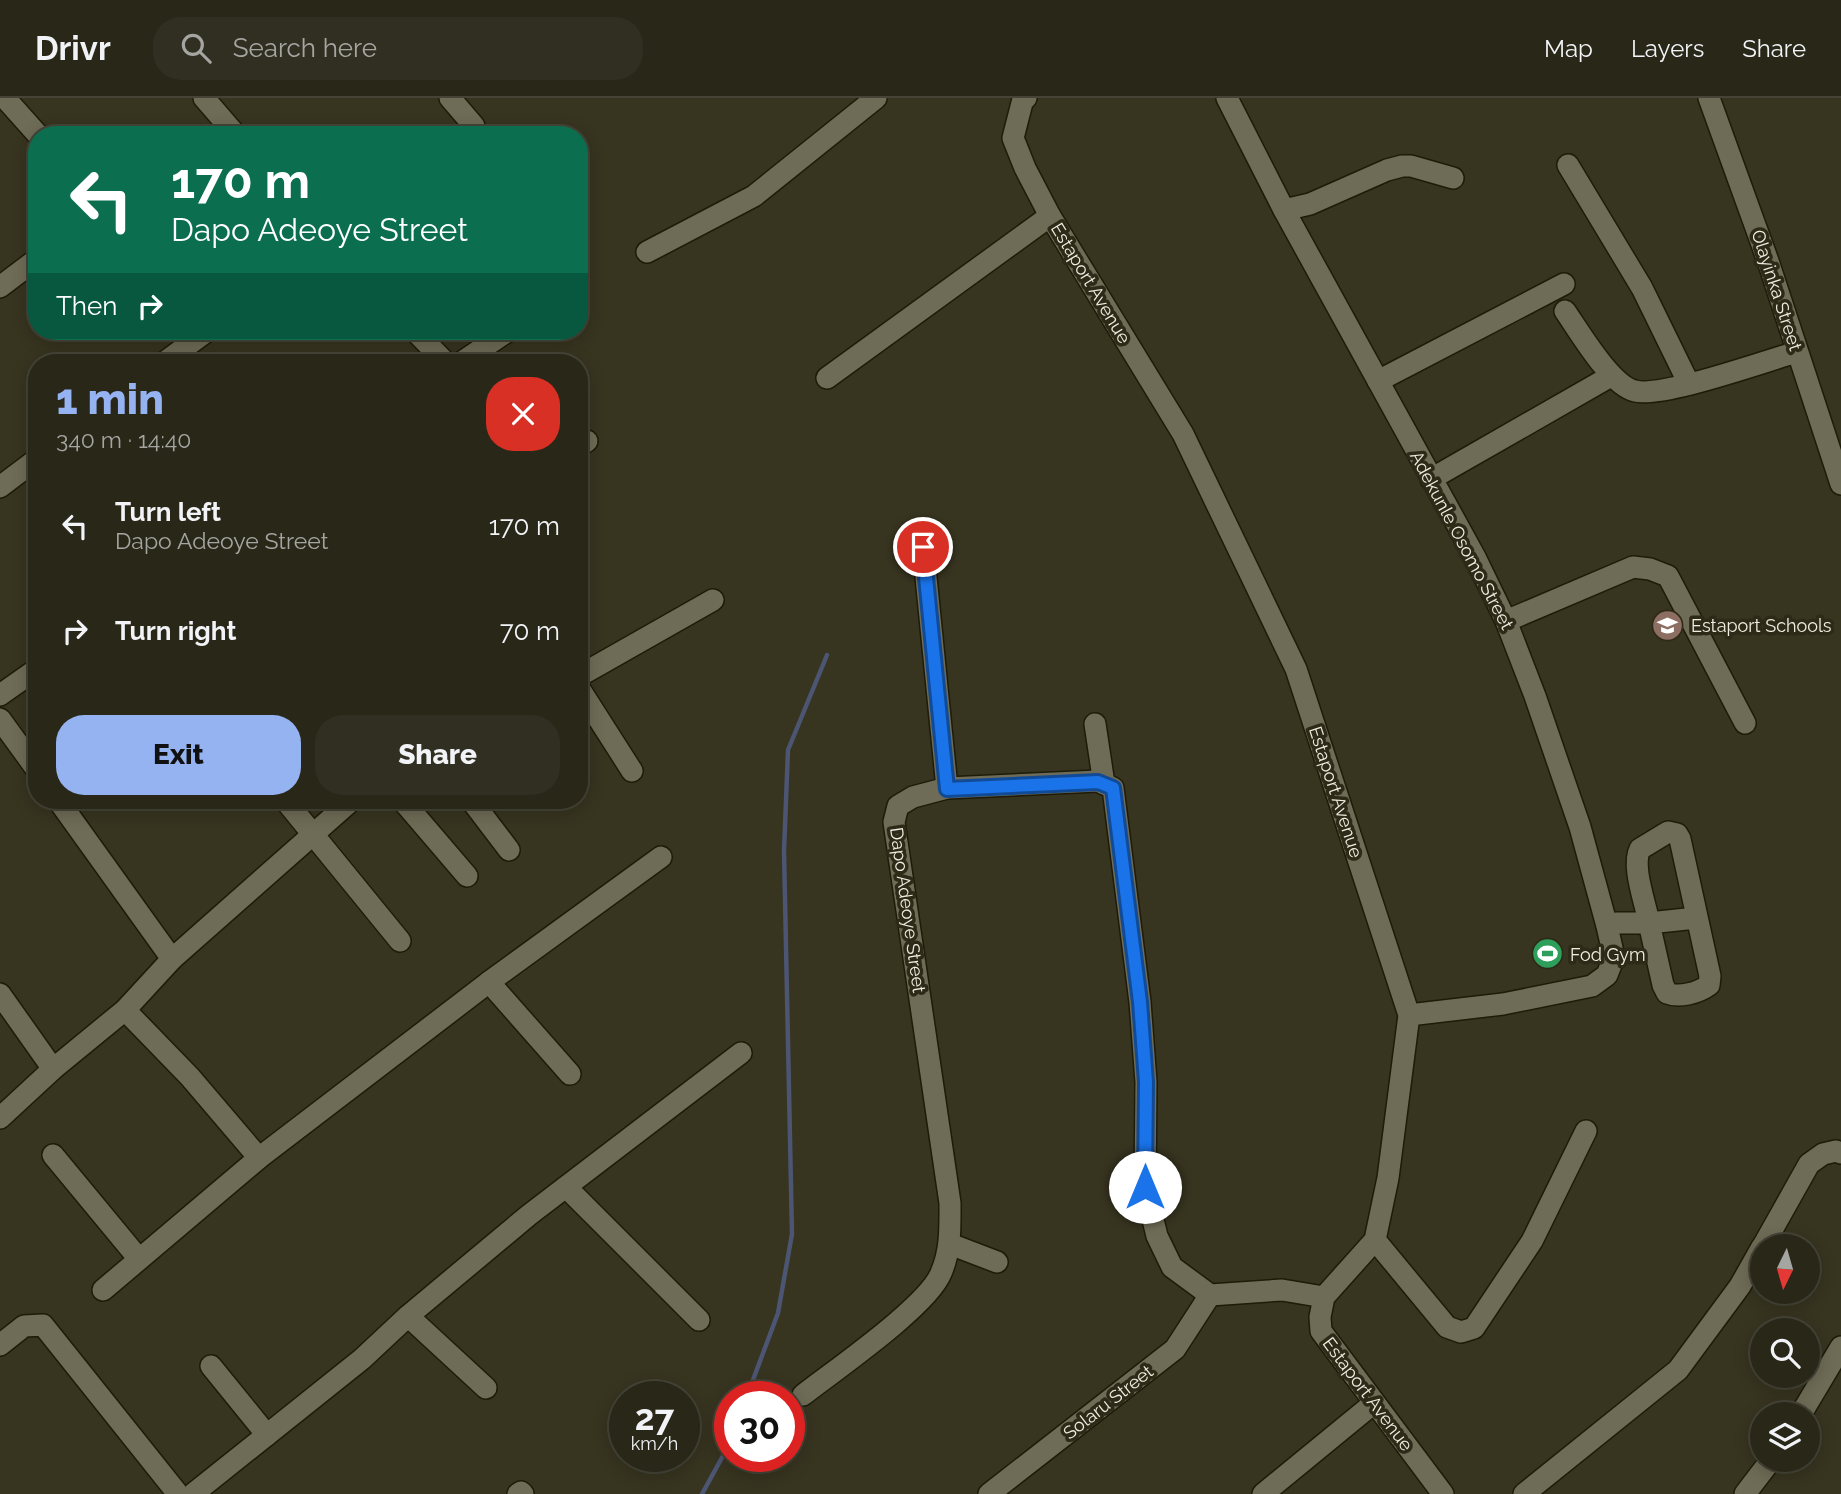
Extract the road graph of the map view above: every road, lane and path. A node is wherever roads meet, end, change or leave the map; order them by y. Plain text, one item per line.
1 (5, 98) edge
2 (204, 98) edge
3 (450, 98) edge
4 (876, 98) edge
5 (1024, 98) edge
6 (1227, 98) edge
7 (1709, 98) edge
8 (30, 126) edge
9 (228, 126) edge
10 (474, 126) dead end
11 (1568, 164) dead end
12 (1453, 178) dead end
13 (1283, 211) junction
14 (1050, 216) junction
15 (647, 252) dead end
16 (28, 266) edge
17 (1563, 284) dead end
18 (0, 287) edge
19 (1565, 311) dead end
20 (195, 340) edge
21 (424, 340) edge
22 (495, 340) edge
23 (1797, 352) junction
24 (176, 354) edge
25 (437, 354) edge
26 (475, 354) edge
27 (1611, 376) junction
28 (827, 378) dead end
29 (1378, 381) junction
30 (1689, 384) junction
31 (28, 466) edge
32 (1431, 480) junction
33 (1841, 484) edge
34 (0, 486) edge
35 (923, 547) dead end
36 (713, 600) dead end
37 (1506, 621) junction
38 (588, 671) edge
39 (28, 675) edge
40 (0, 695) edge
41 (588, 702) edge
42 (0, 719) edge
43 (1745, 723) dead end
44 (1094, 724) dead end
45 (28, 758) edge
46 (632, 771) dead end
47 (1104, 784) junction
48 (947, 789) junction
49 (64, 809) edge
50 (292, 809) edge
51 (342, 809) edge
52 (410, 809) edge
53 (478, 809) edge
54 (312, 836) junction
55 (509, 850) dead end
56 (661, 857) dead end
57 (467, 876) dead end
58 (1696, 918) junction
59 (1650, 923) junction
60 (1607, 926) junction
61 (400, 941) dead end
62 (172, 959) junction
63 (489, 982) junction
64 (0, 993) edge
65 (125, 1010) junction
66 (1409, 1015) junction
67 (741, 1053) dead end
68 (53, 1069) junction
69 (570, 1074) dead end
70 (0, 1118) edge
71 (1586, 1131) dead end
72 (1841, 1153) edge
73 (53, 1155) dead end
74 (259, 1158) junction
75 (566, 1187) junction
76 (1769, 1234) edge
77 (1375, 1240) junction
78 (950, 1244) junction
79 (139, 1259) junction
80 (998, 1262) dead end
81 (1750, 1268) edge
82 (103, 1290) dead end
83 (1210, 1295) junction
84 (1324, 1297) junction
85 (408, 1315) junction
86 (699, 1320) dead end
87 (0, 1345) edge
88 (1841, 1346) edge
89 (211, 1366) dead end
90 (486, 1388) dead end
91 (805, 1393) edge
92 (1808, 1402) edge
93 (1374, 1403) junction
94 (267, 1435) junction
95 (1762, 1472) edge
96 (178, 1494) edge
97 (193, 1494) edge
98 (518, 1494) edge
99 (523, 1494) edge
100 (989, 1494) edge
101 (1263, 1494) edge
102 (1443, 1494) edge
103 (1524, 1494) edge
104 (1745, 1494) edge

1 - 8 street
2 - 9 street
3 - 10 street
4 - 15 street
5 - 14 street, Estaport Avenue
6 - 13 street, Adekunle Osomo Street
7 - 23 street, Olayinka Street
11 - 30 street
12 - 13 street
13 - 29 street, Adekunle Osomo Street
14 - 28 street
14 - 66 street, Estaport Avenue
16 - 18 street
17 - 29 street
19 - 27 street
20 - 24 street
21 - 25 street
22 - 26 street
23 - 30 street
23 - 33 street, Olayinka Street
27 - 30 street
27 - 32 street
29 - 32 street, Adekunle Osomo Street
31 - 34 street
32 - 37 street, Adekunle Osomo Street
35 - 48 street
36 - 38 street
37 - 43 street
37 - 60 street, Adekunle Osomo Street
39 - 40 street
41 - 46 street
42 - 45 street
44 - 47 street
47 - 48 street, Dapo Adeoye Street
47 - 83 street
48 - 78 street, Dapo Adeoye Street
49 - 62 street
50 - 54 street
51 - 54 street
52 - 57 street
53 - 55 street
54 - 61 street
54 - 62 street
56 - 63 street
58 - 59 street
58 - 59 street
58 - 59 street
59 - 60 street
60 - 66 street, Adekunle Osomo Street
62 - 65 street
63 - 69 street
63 - 74 street
64 - 68 street
65 - 68 street
65 - 74 street
66 - 77 street, Estaport Avenue
67 - 75 street
68 - 70 street
71 - 77 street
72 - 76 street
73 - 79 street
74 - 79 street
75 - 85 street
75 - 86 street
77 - 84 street, Estaport Avenue
78 - 80 street
78 - 91 street, Dapo Adeoye Street
79 - 82 street
81 - 103 street
83 - 84 street
83 - 100 street, Solaru Street
84 - 93 street, Estaport Avenue
85 - 90 street
85 - 94 street
87 - 96 street
88 - 92 street
89 - 94 street
93 - 101 street
93 - 102 street, Estaport Avenue
94 - 97 street
95 - 104 street
98 - 99 street

